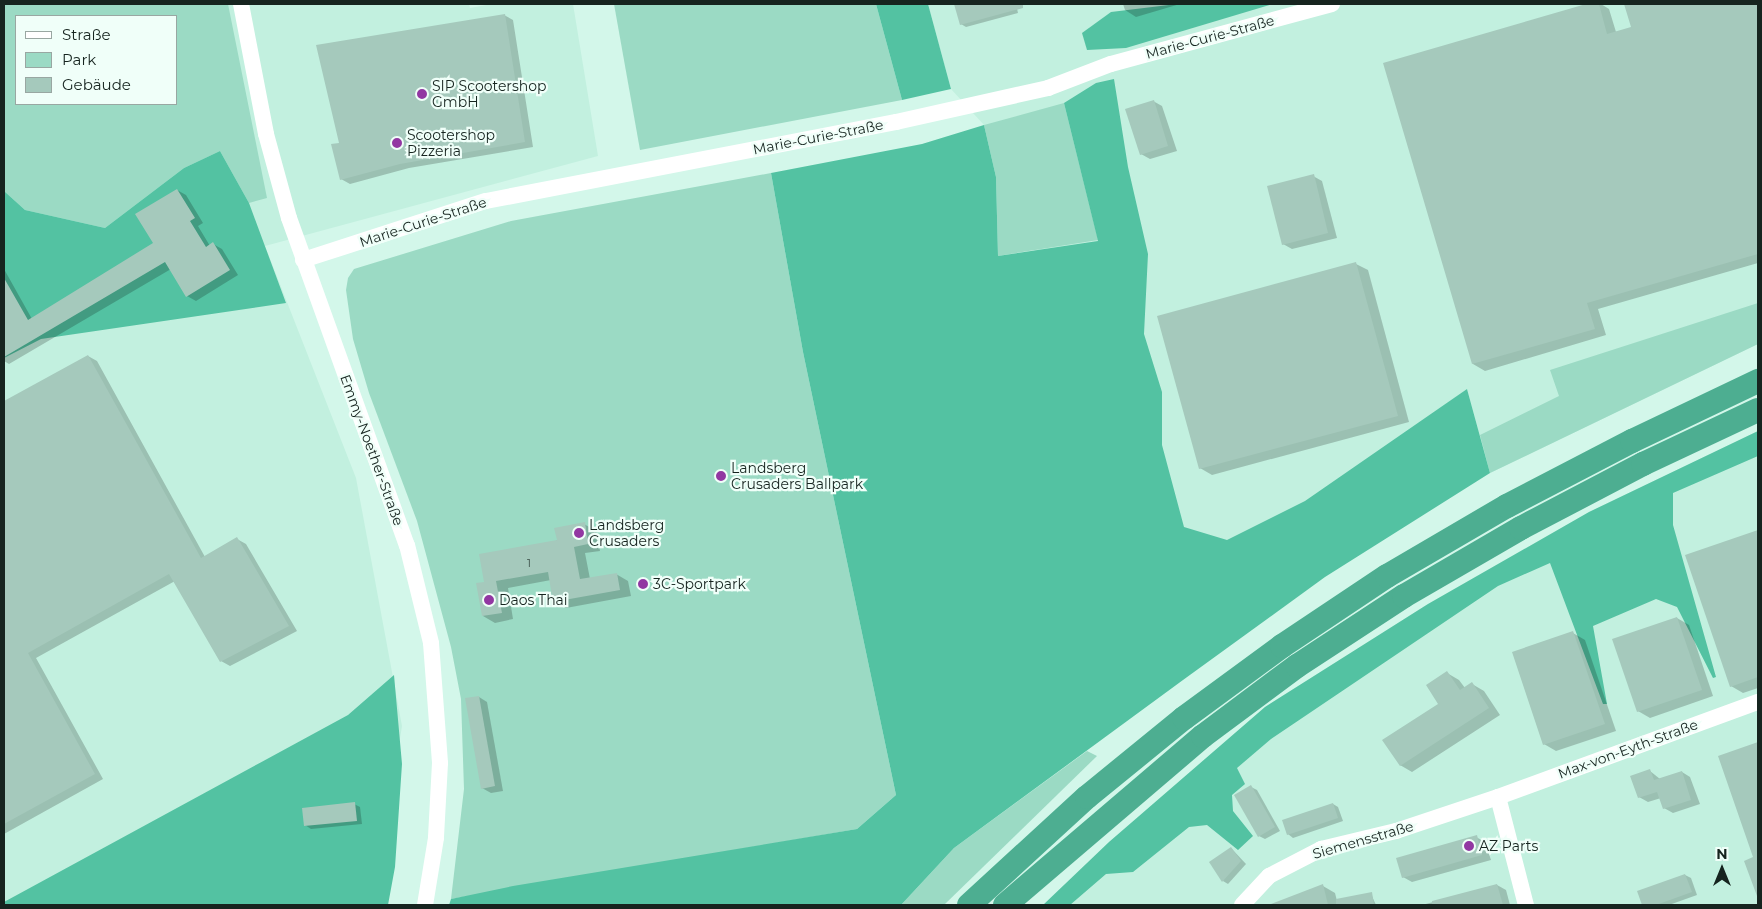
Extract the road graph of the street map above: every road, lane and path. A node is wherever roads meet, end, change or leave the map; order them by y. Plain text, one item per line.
1 (241, 4) edge
2 (1332, 4) edge
3 (303, 260) junction
4 (1758, 381) edge
5 (1758, 410) edge
6 (1758, 702) edge
7 (1498, 797) junction
8 (425, 905) edge
9 (969, 905) edge
10 (1005, 905) edge
11 (1242, 905) edge
12 (1526, 905) edge

1 - 3 street, Emmy-Noether-Straße
2 - 3 street, Marie-Curie-Straße
3 - 8 street, Emmy-Noether-Straße
4 - 9 highway
5 - 10 highway
6 - 7 street, Max-von-Eyth-Straße
7 - 11 street, Siemensstraße
7 - 12 street

